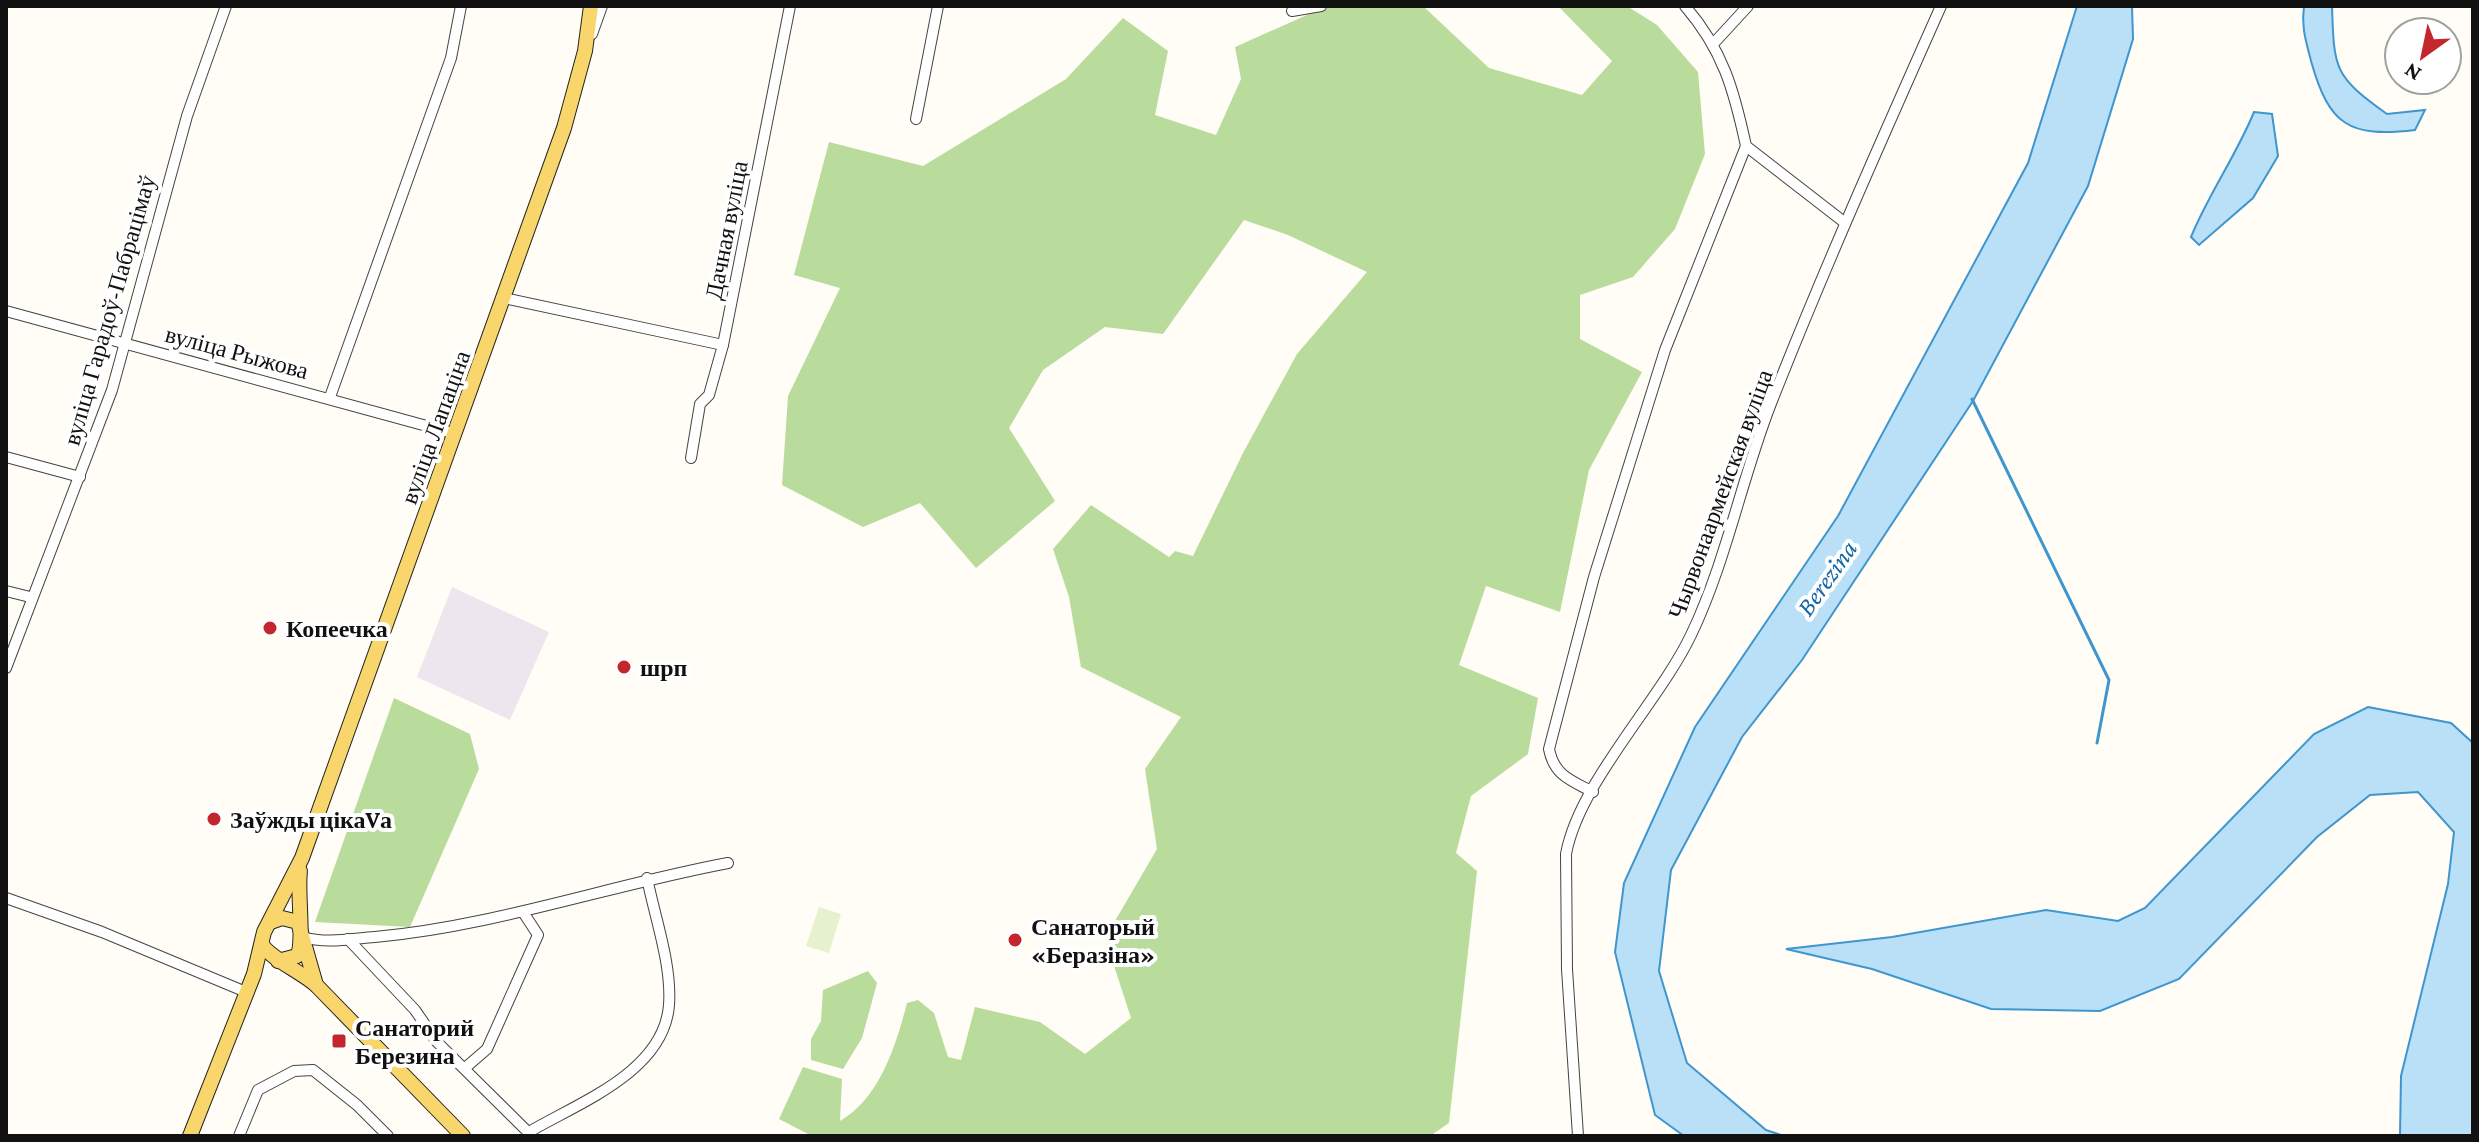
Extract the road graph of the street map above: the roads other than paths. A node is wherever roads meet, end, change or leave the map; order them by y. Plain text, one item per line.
1 (226, 6) edge
2 (461, 6) edge
3 (591, 6) edge
4 (602, 6) edge
5 (790, 6) edge
6 (938, 6) edge
7 (1321, 6) edge
8 (1685, 6) edge
9 (1748, 6) edge
10 (1941, 6) edge
11 (1292, 11) dead end
12 (1714, 43) junction
13 (585, 51) junction
14 (916, 119) dead end
15 (1746, 146) junction
16 (1844, 222) junction
17 (504, 298) junction
18 (6, 311) edge
19 (124, 342) junction
20 (723, 345) junction
21 (330, 397) junction
22 (456, 434) junction
23 (6, 457) edge
24 (691, 458) dead end
25 (80, 477) junction
26 (6, 591) edge
27 (30, 597) junction
28 (6, 668) edge
29 (1593, 792) junction
30 (302, 858) junction
31 (728, 863) dead end
32 (647, 878) junction
33 (6, 898) edge
34 (523, 912) junction
35 (271, 922) junction
36 (302, 937) junction
37 (348, 939) junction
38 (263, 946) junction
39 (281, 960) junction
40 (254, 974) junction
41 (316, 985) junction
42 (246, 992) junction
43 (465, 1068) junction
44 (530, 1134) edge
45 (190, 1136) edge
46 (239, 1136) edge
47 (388, 1136) edge
48 (462, 1136) edge
49 (1578, 1136) edge

1 - 19 street, вуліца Гарадоў-Пабрацімаў
2 - 21 street
3 - 13 main road, вуліца Лапаціна
4 - 13 street
5 - 20 street, Дачная вуліца
6 - 14 street
7 - 11 street
8 - 12 street
9 - 12 street
10 - 16 street, Чырвонаармейская вуліца
12 - 15 street
13 - 17 main road, вуліца Лапаціна
15 - 16 street
15 - 29 street
16 - 29 street, Чырвонаармейская вуліца
17 - 20 street
17 - 22 main road, вуліца Лапаціна
18 - 19 street, вуліца Рыжова
19 - 21 street, вуліца Рыжова
19 - 25 street, вуліца Гарадоў-Пабрацімаў
20 - 24 street, Дачная вуліца
21 - 22 street, вуліца Рыжова
22 - 30 main road, вуліца Лапаціна
23 - 25 street
25 - 27 street, вуліца Гарадоў-Пабрацімаў
26 - 27 street
27 - 28 street, вуліца Гарадоў-Пабрацімаў
29 - 49 street, Чырвонаармейская вуліца
30 - 35 main road, вуліца Лапаціна
30 - 36 main road, вуліца Лапаціна
31 - 32 street
32 - 34 street
32 - 44 street
33 - 42 street
34 - 37 street
34 - 43 street
35 - 36 main road
35 - 38 main road, вуліца Лапаціна
36 - 37 street
36 - 39 main road
36 - 41 main road, вуліца Лапаціна
37 - 43 street
38 - 39 main road, вуліца Лапаціна
38 - 40 main road
39 - 40 main road
39 - 41 main road, вуліца Лапаціна
40 - 42 main road
41 - 48 main road, вуліца Лапаціна
42 - 45 main road
43 - 44 street
46 - 47 street

